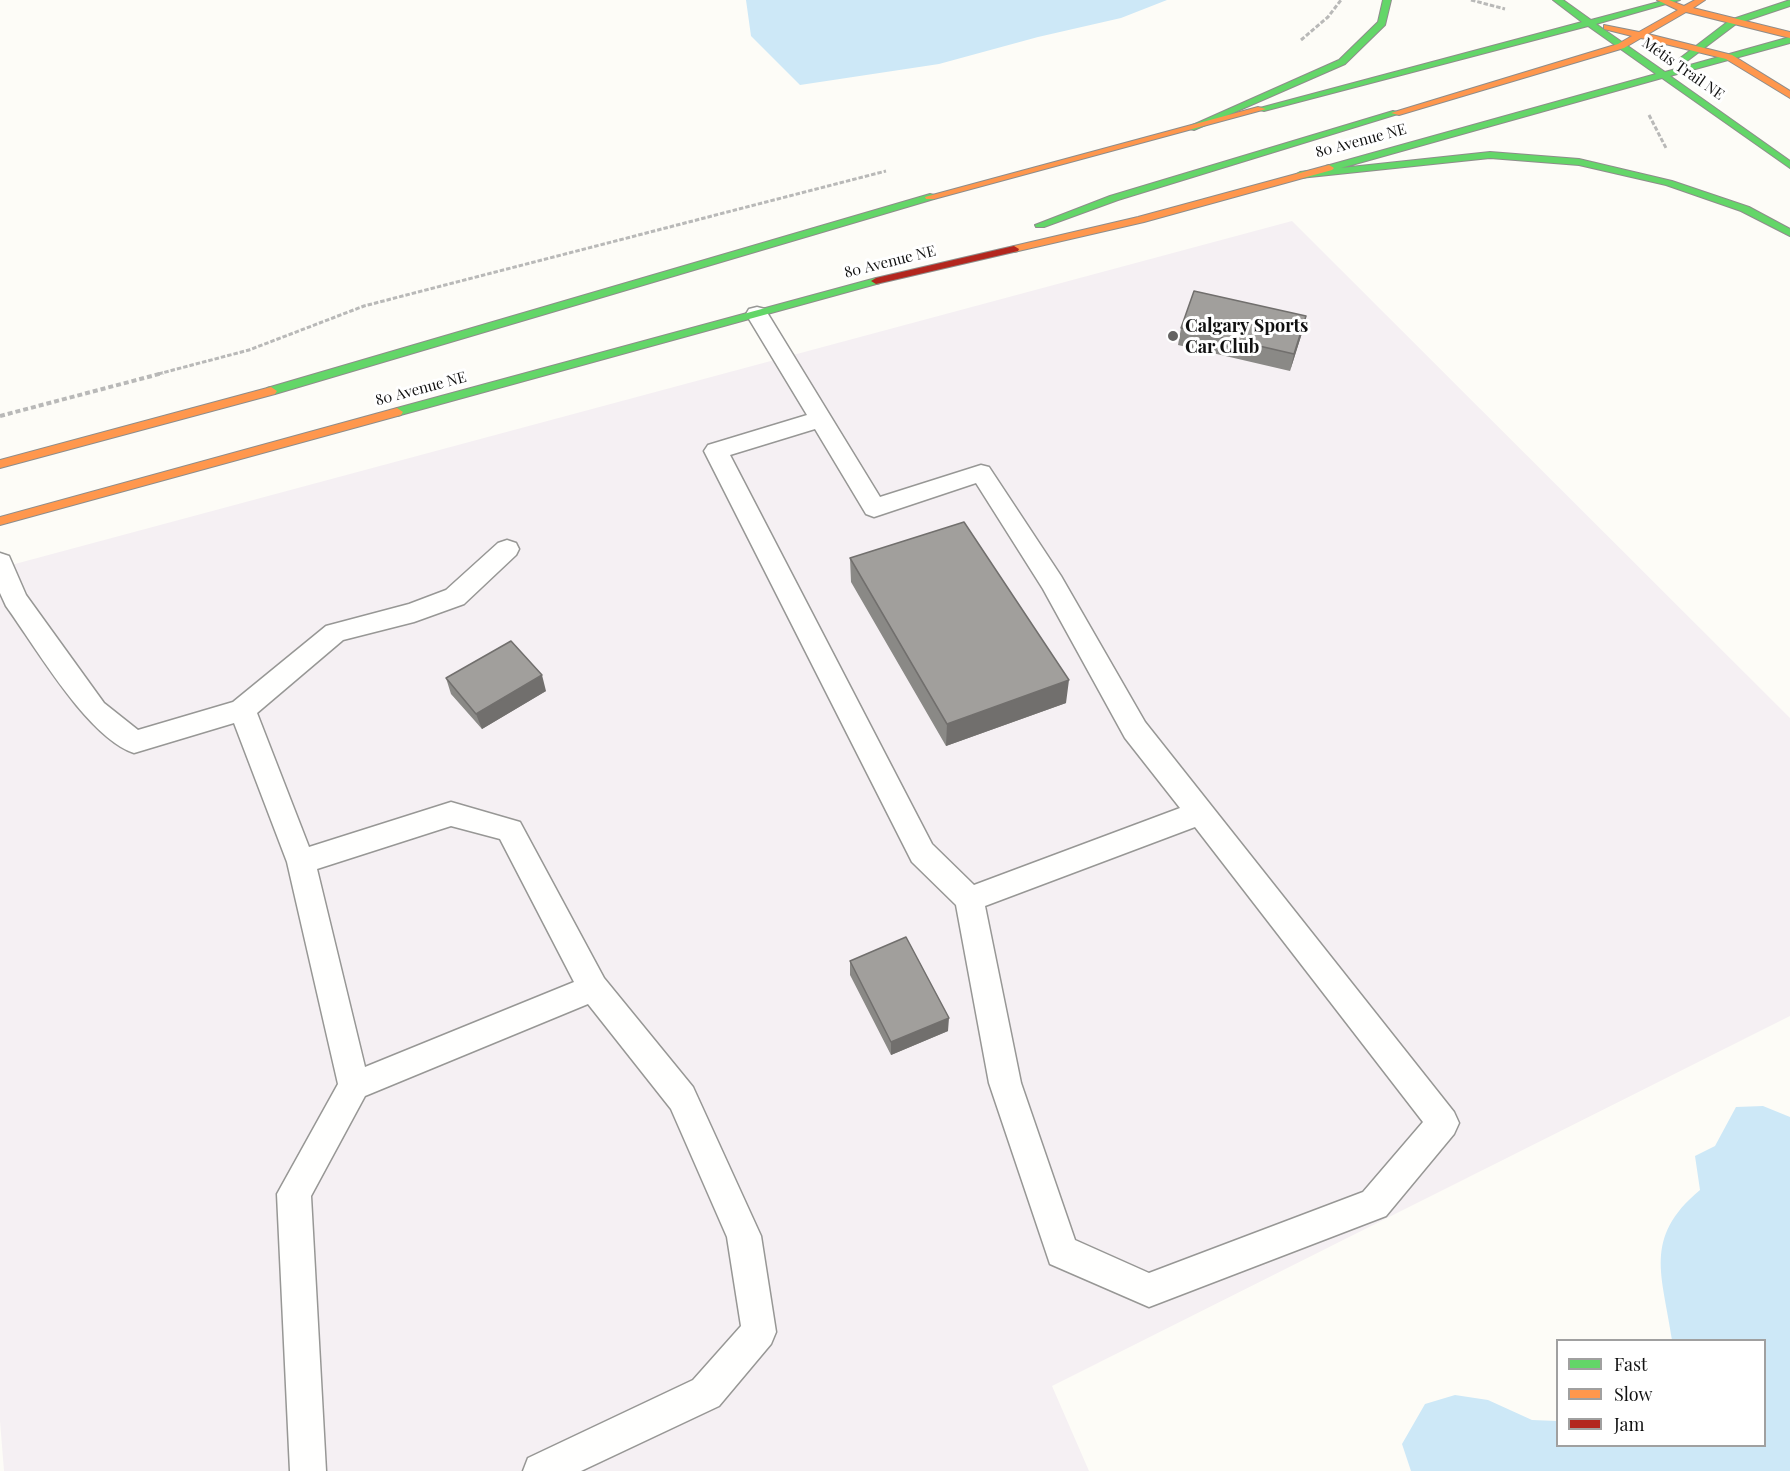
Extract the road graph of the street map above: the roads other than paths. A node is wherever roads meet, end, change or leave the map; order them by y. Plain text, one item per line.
1 (1387, 0) edge
2 (1557, 0) edge
3 (1701, 0) edge
4 (1740, 0) edge
5 (1672, 3) edge
6 (1790, 3) edge
7 (1760, 13) junction
8 (1733, 22) junction
9 (1588, 23) junction
10 (1790, 33) edge
11 (1640, 35) junction
12 (1790, 40) edge
13 (1621, 46) junction
14 (1695, 48) junction
15 (1729, 57) junction
16 (1665, 76) junction
17 (1790, 95) edge
18 (1191, 128) junction
19 (1790, 165) edge
20 (1300, 175) junction
21 (1790, 233) edge
22 (903, 274) junction
23 (757, 314) junction
24 (821, 419) junction
25 (0, 464) edge
26 (0, 521) edge
27 (507, 549) dead end
28 (0, 562) edge
29 (242, 710) junction
30 (1200, 813) junction
31 (301, 862) junction
32 (969, 899) junction
33 (593, 988) junction
34 (354, 1086) junction
35 (308, 1471) edge
36 (541, 1471) edge

1 - 18 street
2 - 9 street, Métis Trail NE
3 - 5 street
4 - 7 street
5 - 8 street
5 - 9 street
5 - 11 street
6 - 7 street
7 - 8 street
7 - 10 street
8 - 10 street
8 - 14 street
9 - 11 street
9 - 13 street, Métis Trail NE
9 - 18 street
11 - 13 street
11 - 14 street
12 - 15 street, 80 Avenue NE
13 - 16 street, Métis Trail NE
13 - 22 street
14 - 15 street
14 - 16 street
15 - 16 street, 80 Avenue NE
15 - 17 street
16 - 19 street, Métis Trail NE
16 - 20 street, 80 Avenue NE
18 - 25 street
20 - 21 street
20 - 22 street, 80 Avenue NE
22 - 23 street, 80 Avenue NE
23 - 24 lane
23 - 26 street, 80 Avenue NE
24 - 30 lane
24 - 32 lane
27 - 29 lane
28 - 29 lane
29 - 31 lane
30 - 32 lane
30 - 32 lane
31 - 33 lane
31 - 34 lane
33 - 34 lane
33 - 36 lane
34 - 35 lane

